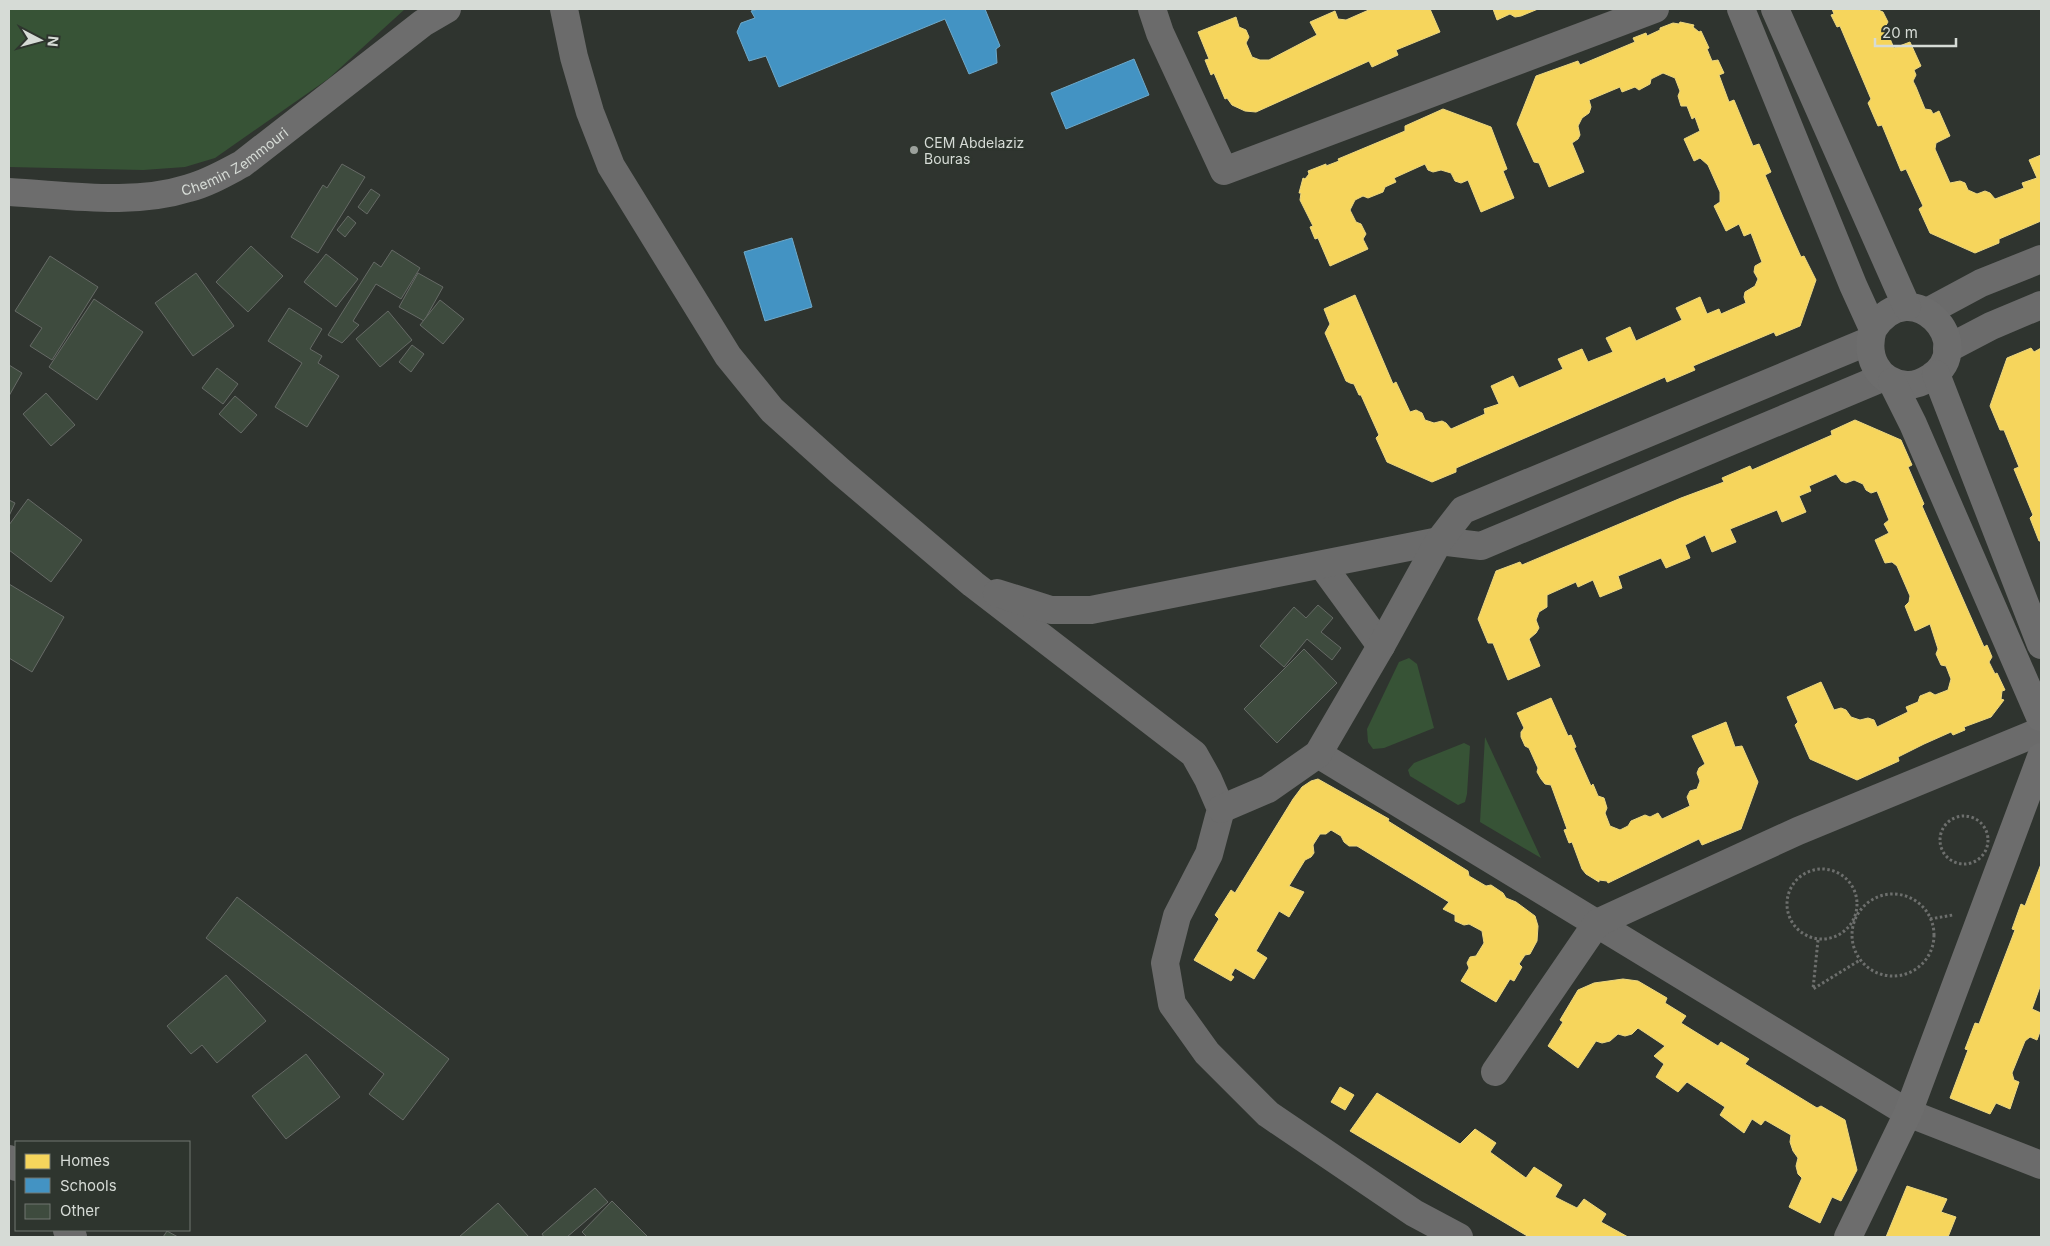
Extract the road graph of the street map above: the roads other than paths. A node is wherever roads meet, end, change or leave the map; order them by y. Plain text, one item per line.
1 (447, 9) edge
2 (564, 9) edge
3 (1152, 9) edge
4 (1655, 9) edge
5 (1741, 9) edge
6 (1776, 9) edge
7 (426, 16) edge
8 (9, 192) edge
9 (2041, 259) edge
10 (2041, 304) edge
11 (1917, 309) junction
12 (1871, 335) junction
13 (1947, 349) junction
14 (1936, 374) junction
15 (1888, 379) junction
16 (1439, 541) junction
17 (1322, 564) junction
18 (973, 584) junction
19 (2041, 645) edge
20 (1381, 646) junction
21 (2041, 719) edge
22 (1318, 754) junction
23 (2041, 757) edge
24 (1221, 809) junction
25 (1597, 923) junction
26 (1494, 1072) dead end
27 (1908, 1113) junction
28 (2041, 1165) edge
29 (1459, 1237) edge
30 (1848, 1237) edge

1 - 7 street, Chemin Zemmouri
2 - 18 street
3 - 4 street
5 - 12 street
6 - 11 street
7 - 8 street, Chemin Zemmouri
9 - 11 street
10 - 13 street
11 - 12 street
11 - 13 street
12 - 15 street
12 - 16 street
13 - 14 street
14 - 15 street
14 - 19 street
15 - 16 street
15 - 21 street
16 - 17 street
16 - 20 street
17 - 18 street
17 - 20 street
18 - 24 street
20 - 22 street
21 - 25 street
22 - 24 street
22 - 25 street
23 - 27 street
24 - 29 street
25 - 26 street
25 - 27 street
27 - 28 street
27 - 30 street

